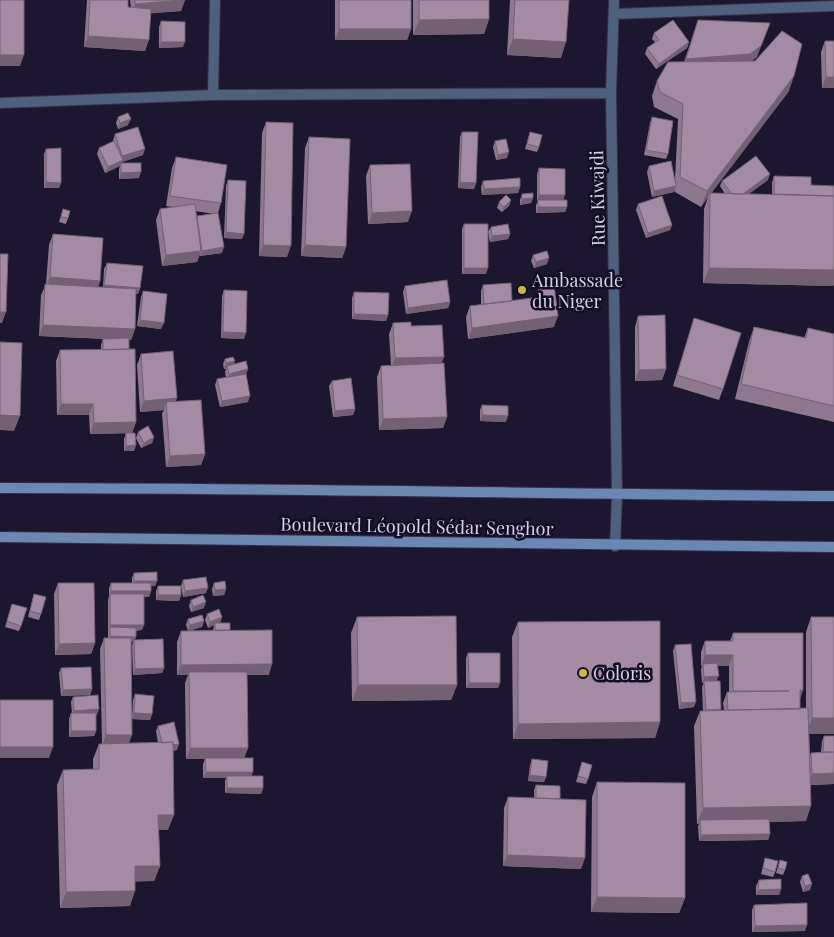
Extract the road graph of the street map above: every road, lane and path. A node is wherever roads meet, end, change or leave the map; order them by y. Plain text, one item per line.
1 (215, 0) edge
2 (614, 0) edge
3 (834, 6) edge
4 (614, 14) junction
5 (611, 93) junction
6 (212, 95) junction
7 (0, 103) edge
8 (0, 488) edge
9 (617, 495) junction
10 (834, 496) edge
11 (0, 537) edge
12 (615, 546) junction
13 (834, 547) edge

1 - 6 street
2 - 4 street, Rue Kiwajdi
3 - 4 street
4 - 5 street, Rue Kiwajdi
5 - 6 street
5 - 9 street, Rue Kiwajdi
6 - 7 street
8 - 9 main road, Boulevard Léopold Sédar Senghor
9 - 10 main road, Boulevard Léopold Sédar Senghor
9 - 12 street, Rue Kiwajdi
11 - 12 main road, Boulevard Léopold Sédar Senghor
12 - 13 main road, Boulevard Léopold Sédar Senghor

